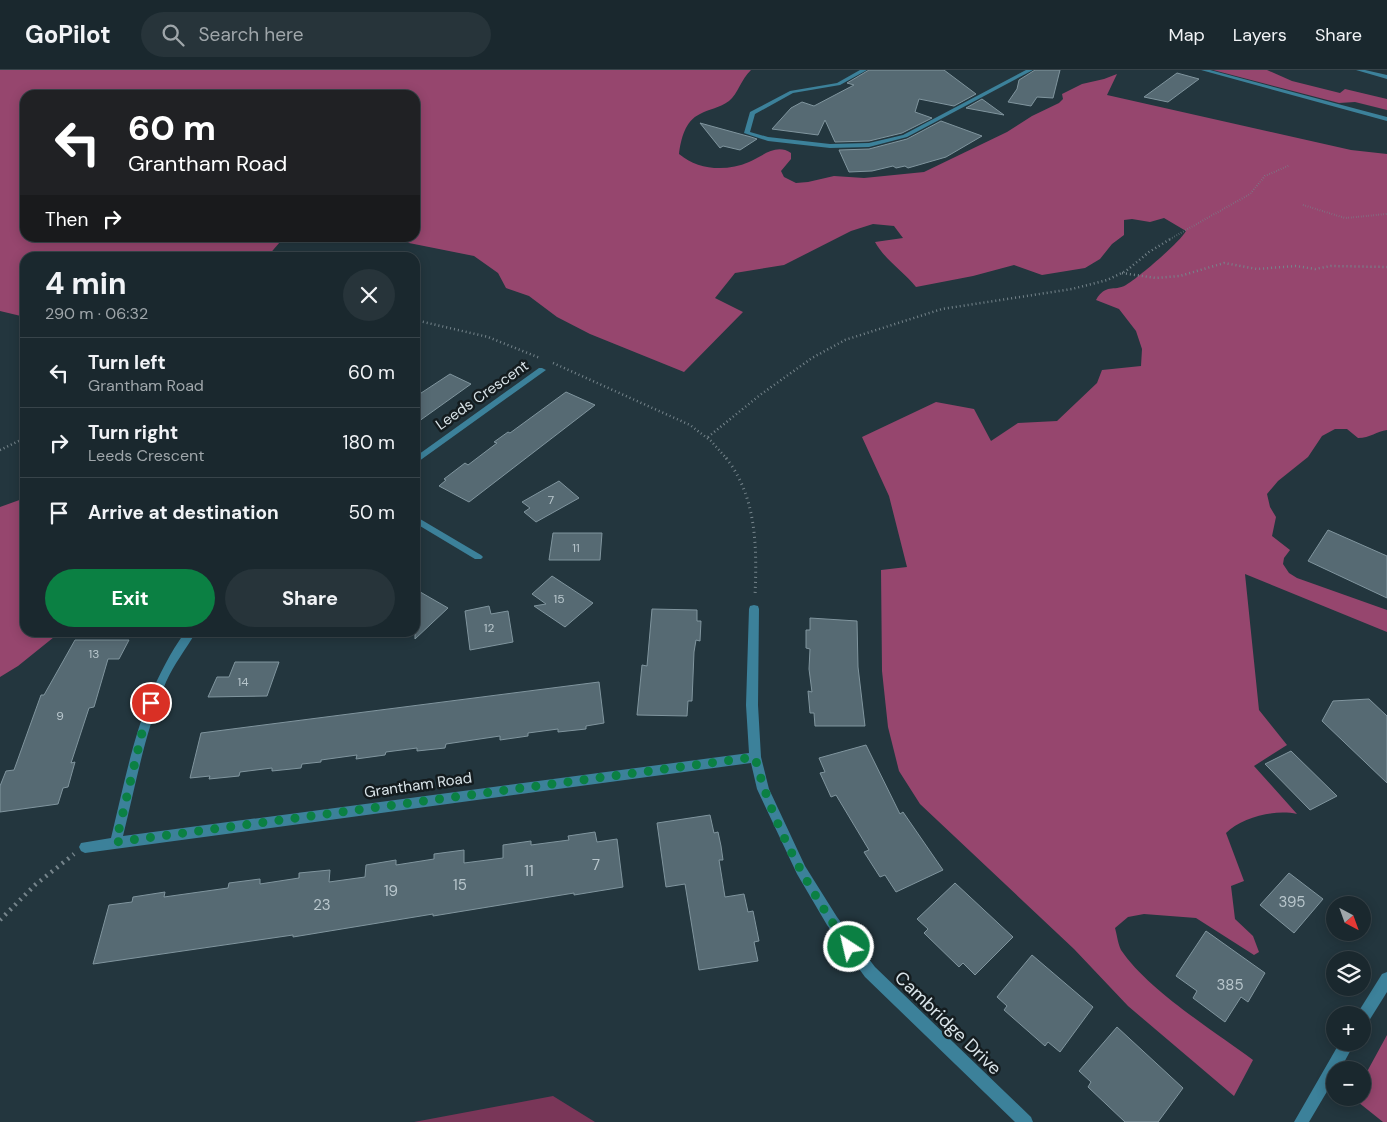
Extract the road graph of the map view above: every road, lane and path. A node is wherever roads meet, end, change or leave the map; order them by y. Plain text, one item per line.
1 (864, 70) edge
2 (1030, 70) edge
3 (1204, 70) edge
4 (1359, 70) edge
5 (1387, 77) edge
6 (1387, 118) edge
7 (1290, 165) dead end
8 (1303, 205) dead end
9 (1387, 214) edge
10 (1387, 267) edge
11 (1122, 273) junction
12 (420, 321) edge
13 (543, 359) dead end
14 (542, 370) joint
15 (708, 437) junction
16 (20, 440) edge
17 (0, 450) edge
18 (420, 457) edge
19 (420, 522) edge
20 (478, 557) dead end
21 (754, 609) joint
22 (188, 637) edge
23 (755, 757) junction
24 (116, 842) junction
25 (85, 846) joint
26 (0, 920) edge
27 (1387, 979) edge
28 (1370, 1006) edge
29 (1343, 1051) edge
30 (1026, 1122) edge
31 (1301, 1122) edge

1 - 2 street
3 - 6 street
4 - 5 street
7 - 11 path
8 - 9 path
10 - 11 path
11 - 15 path
12 - 13 path
14 - 15 path
14 - 18 street, Leeds Crescent
15 - 21 path
16 - 17 path
19 - 20 street
21 - 23 street, Cambridge Drive
22 - 24 street
23 - 24 street, Grantham Road
23 - 30 street, Cambridge Drive
24 - 25 street, Grantham Road
25 - 26 path
27 - 28 street
29 - 31 street

